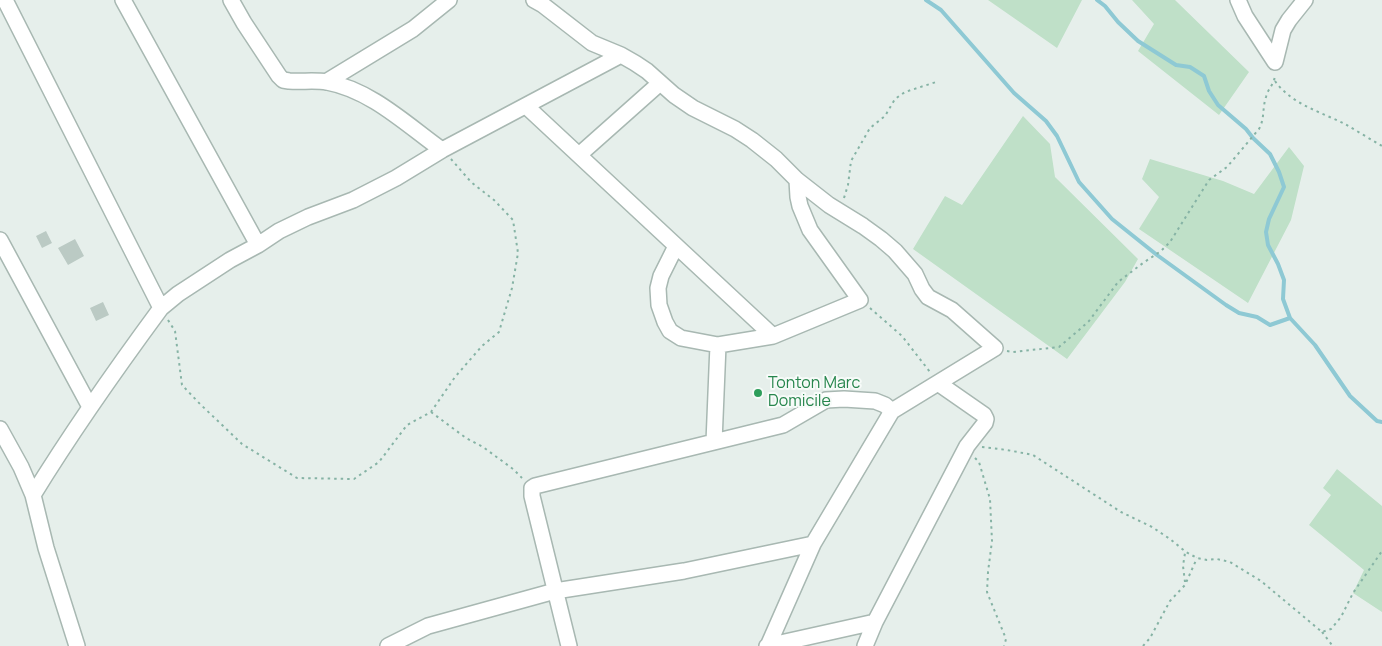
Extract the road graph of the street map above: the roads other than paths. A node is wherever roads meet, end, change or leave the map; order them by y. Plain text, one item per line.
1 (5, 0) edge
2 (123, 0) edge
3 (231, 0) edge
4 (449, 0) edge
5 (534, 0) edge
6 (1238, 0) edge
7 (1305, 0) edge
8 (621, 55) junction
9 (326, 82) junction
10 (660, 83) junction
11 (526, 106) junction
12 (442, 150) junction
13 (579, 155) junction
14 (797, 180) junction
15 (0, 240) edge
16 (258, 245) junction
17 (676, 246) junction
18 (161, 308) junction
19 (773, 336) junction
20 (718, 344) junction
21 (938, 383) junction
22 (90, 408) junction
23 (892, 411) junction
24 (0, 429) edge
25 (714, 442) junction
26 (34, 495) junction
27 (813, 544) junction
28 (555, 591) junction
29 (875, 622) junction
30 (76, 646) edge
31 (388, 646) edge
32 (569, 646) edge
33 (768, 646) edge
34 (865, 646) edge

1 - 18 street
2 - 16 street
3 - 9 street
4 - 9 street
5 - 8 street
6 - 7 street
8 - 10 street
8 - 11 street
9 - 12 street
10 - 13 street
10 - 14 street
11 - 12 street
11 - 13 street
12 - 16 street
13 - 17 street
14 - 19 street
14 - 21 street
15 - 22 street
16 - 18 street
17 - 19 street
17 - 20 street
18 - 22 street
19 - 20 street
20 - 25 street
21 - 23 street
21 - 29 street
22 - 26 street
23 - 25 street
23 - 27 street
24 - 26 street
25 - 28 street
26 - 30 street
27 - 28 street
27 - 33 street
28 - 31 street
28 - 32 street
29 - 33 street
29 - 34 street

